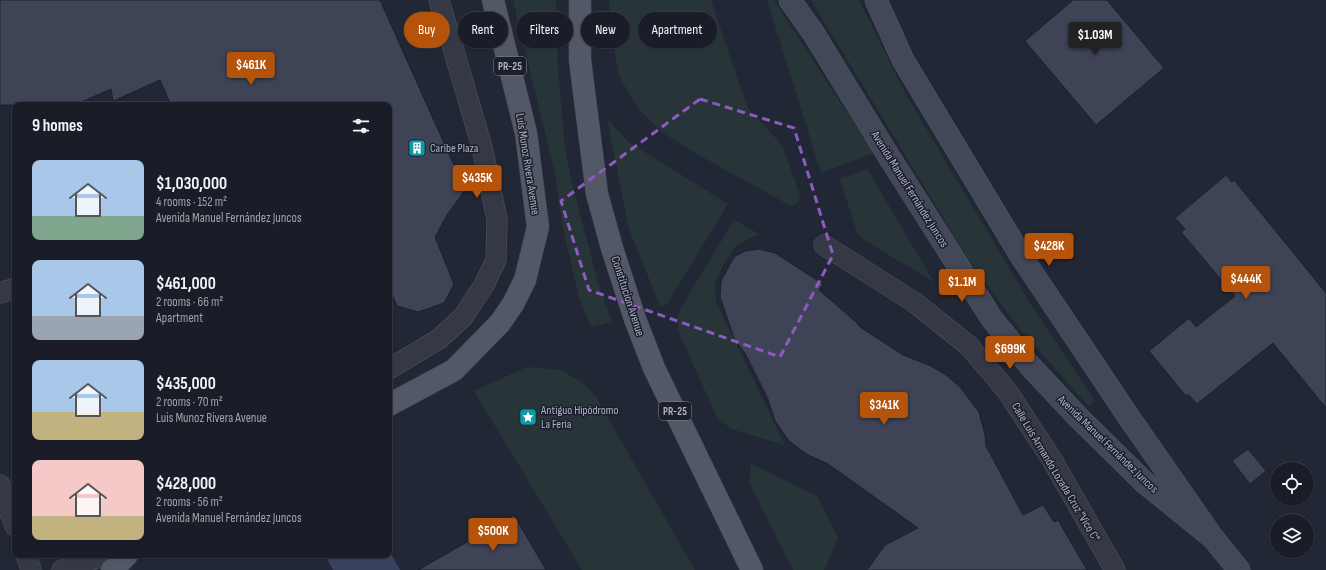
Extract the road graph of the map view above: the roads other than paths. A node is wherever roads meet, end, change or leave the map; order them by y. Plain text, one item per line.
1 (438, 0) edge
2 (493, 0) edge
3 (580, 0) edge
4 (790, 0) edge
5 (876, 0) edge
6 (824, 245) dead end
7 (12, 289) edge
8 (0, 293) edge
9 (392, 367) edge
10 (392, 403) edge
11 (0, 485) edge
12 (12, 518) edge
13 (1213, 538) junction
14 (27, 558) edge
15 (97, 558) edge
16 (124, 558) edge
17 (32, 570) edge
18 (62, 570) edge
19 (112, 570) edge
20 (752, 570) edge
21 (1115, 570) edge
22 (1239, 570) edge

1 - 9 street
2 - 10 main road, PR-25
3 - 20 main road, Constitucion Avenue / PR-25
4 - 13 main road, Avenida Manuel Fernández Juncos
5 - 13 main road, Avenida Manuel Fernández Juncos
6 - 21 street, Calle Luis Armando Lozada Cruz "Vico C"
7 - 8 street
11 - 12 street
13 - 22 main road, Avenida Manuel Fernández Juncos
14 - 17 street
15 - 18 street
16 - 19 main road

